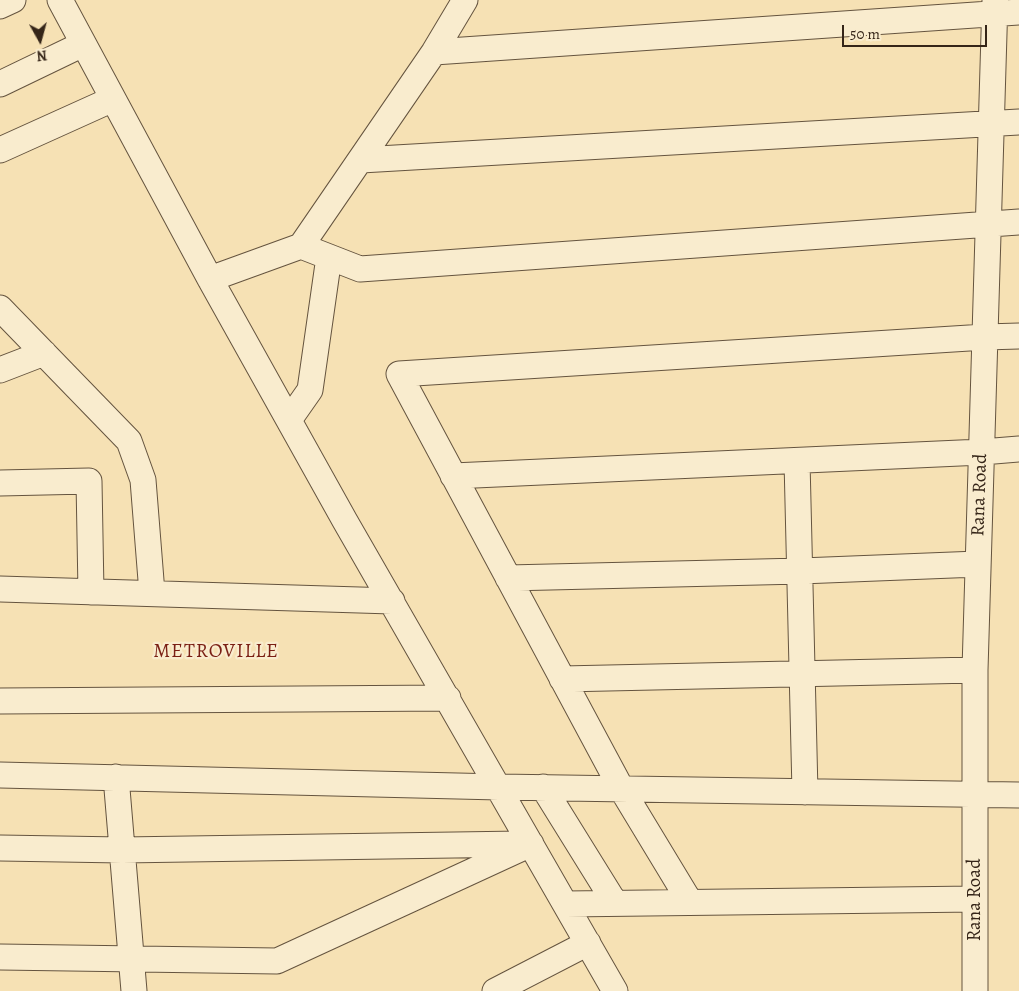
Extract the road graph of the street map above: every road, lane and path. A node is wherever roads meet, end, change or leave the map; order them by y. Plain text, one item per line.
1 (14, 0) edge
2 (60, 0) edge
3 (465, 0) edge
4 (0, 6) edge
5 (995, 7) edge
6 (1019, 12) edge
7 (83, 44) junction
8 (434, 52) junction
9 (0, 84) edge
10 (113, 99) junction
11 (1019, 122) edge
12 (991, 124) junction
13 (0, 150) edge
14 (360, 160) junction
15 (1019, 222) edge
16 (988, 223) junction
17 (302, 246) junction
18 (329, 257) junction
19 (210, 280) junction
20 (0, 308) edge
21 (1019, 336) edge
22 (985, 337) junction
23 (44, 353) junction
24 (0, 370) edge
25 (289, 420) junction
26 (1019, 449) edge
27 (982, 452) junction
28 (797, 461) junction
29 (453, 476) junction
30 (0, 483) edge
31 (978, 564) junction
32 (801, 572) junction
33 (508, 578) junction
34 (0, 589) edge
35 (91, 592) junction
36 (152, 594) junction
37 (392, 601) junction
38 (975, 670) junction
39 (803, 674) junction
40 (562, 679) junction
41 (448, 698) junction
42 (0, 701) edge
43 (0, 775) edge
44 (116, 777) junction
45 (499, 787) junction
46 (543, 787) junction
47 (621, 788) junction
48 (805, 792) junction
49 (975, 794) junction
50 (1019, 795) edge
51 (531, 844) junction
52 (0, 848) edge
53 (122, 850) junction
54 (975, 899) junction
55 (690, 902) junction
56 (615, 903) junction
57 (566, 904) junction
58 (588, 943) junction
59 (0, 957) edge
60 (132, 960) junction
61 (134, 991) edge
62 (495, 991) edge
63 (615, 991) edge
64 (975, 991) edge

1 - 4 street
2 - 7 street
3 - 8 street
5 - 6 street
5 - 8 street
5 - 12 street, Rana Road
7 - 9 street
7 - 10 street
8 - 14 street
10 - 13 street
10 - 19 street
11 - 12 street
12 - 14 street
12 - 16 street, Rana Road
14 - 17 street
15 - 16 street
16 - 18 street
16 - 22 street, Rana Road
17 - 18 street
17 - 19 street
18 - 25 street
19 - 25 street
20 - 23 street
21 - 22 street
22 - 27 street, Rana Road
22 - 29 street
23 - 24 street
23 - 36 street
25 - 37 street
26 - 27 street
27 - 28 street
27 - 31 street, Rana Road
28 - 29 street
28 - 32 street
29 - 33 street
30 - 35 street
31 - 32 street
31 - 38 street, Rana Road
32 - 33 street
32 - 39 street
33 - 40 street
34 - 35 street
35 - 36 street
36 - 37 street
37 - 41 street
38 - 39 street
38 - 49 street, Rana Road
39 - 40 street
39 - 48 street
40 - 47 street
41 - 42 street
41 - 45 street
43 - 44 street
44 - 45 street
44 - 53 street
45 - 46 street
45 - 51 street
46 - 47 street
46 - 56 street
47 - 48 street
47 - 55 street
48 - 49 street
49 - 50 street
49 - 54 street, Rana Road
51 - 53 street
51 - 57 street
51 - 60 street
52 - 53 street
53 - 60 street
54 - 55 street
54 - 64 street, Rana Road
55 - 56 street
56 - 57 street
57 - 58 street
58 - 62 street
58 - 63 street
59 - 60 street
60 - 61 street

